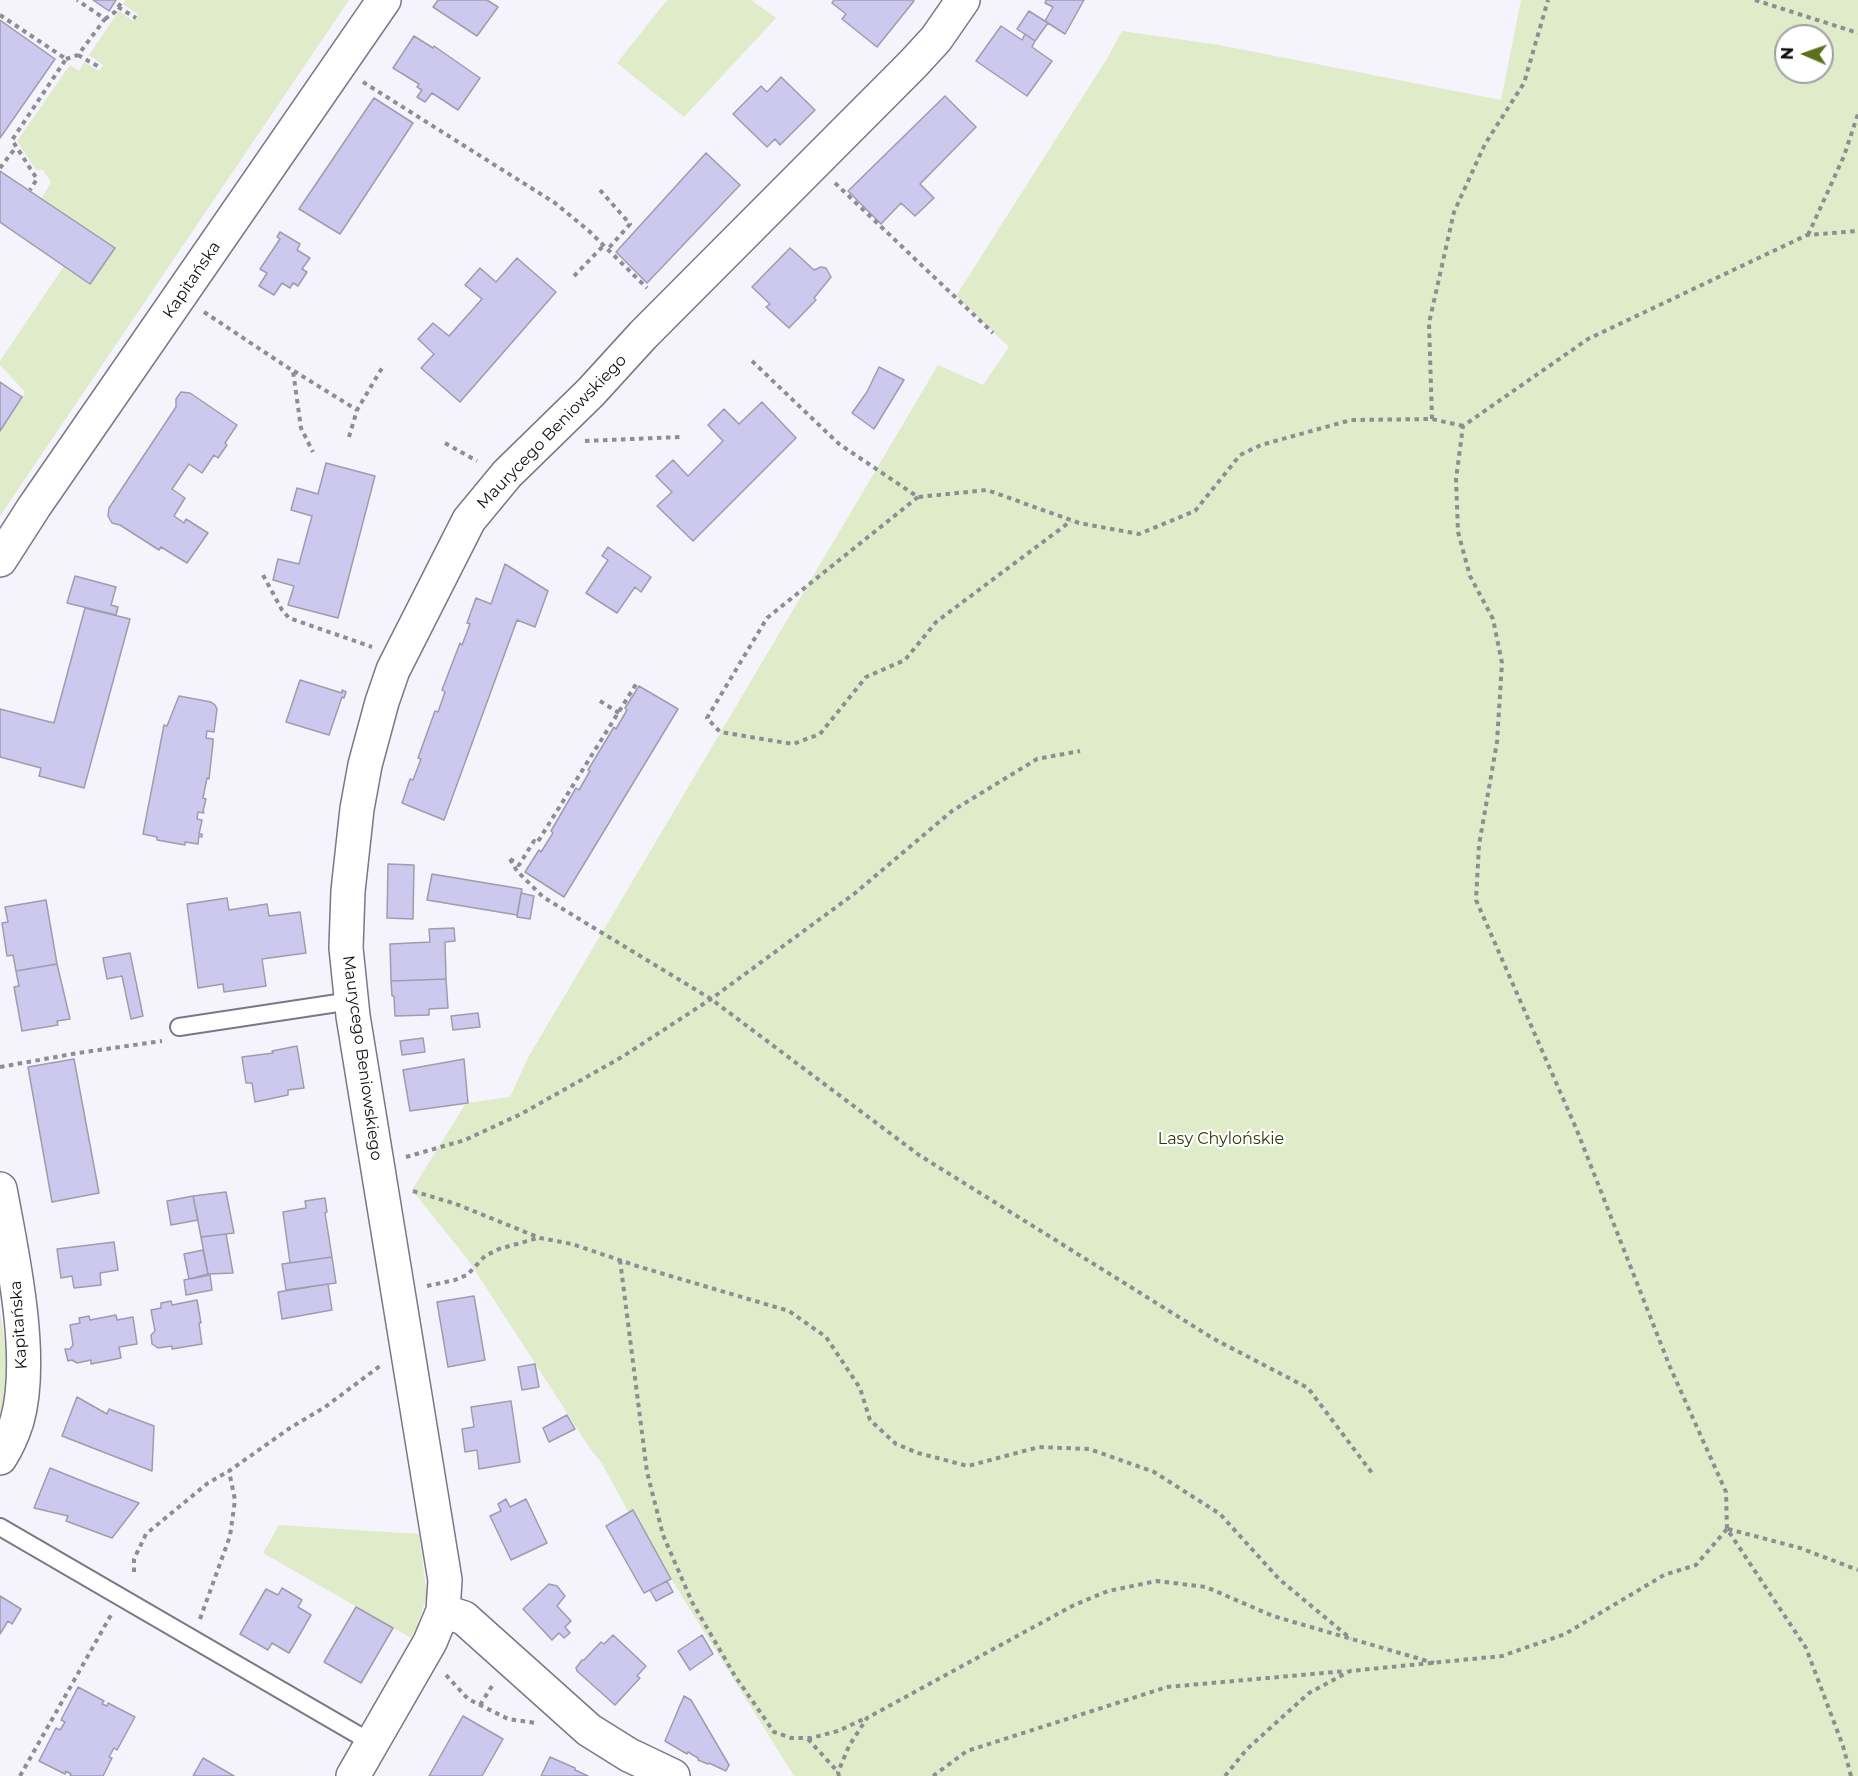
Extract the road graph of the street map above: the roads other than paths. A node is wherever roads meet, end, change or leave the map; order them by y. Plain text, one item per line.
1 (384, 0) edge
2 (963, 0) edge
3 (0, 560) edge
4 (351, 1001) junction
5 (179, 1027) dead end
6 (0, 1189) edge
7 (0, 1458) edge
8 (0, 1527) edge
9 (443, 1611) junction
10 (372, 1743) junction
11 (353, 1776) edge
12 (673, 1776) edge

1 - 3 street, Kapitańska
2 - 4 street, Maurycego Beniowskiego
4 - 5 lane
4 - 9 street, Maurycego Beniowskiego
6 - 7 street, Kapitańska
8 - 10 lane
9 - 10 street, Maurycego Beniowskiego
9 - 12 street
10 - 11 street, Maurycego Beniowskiego

